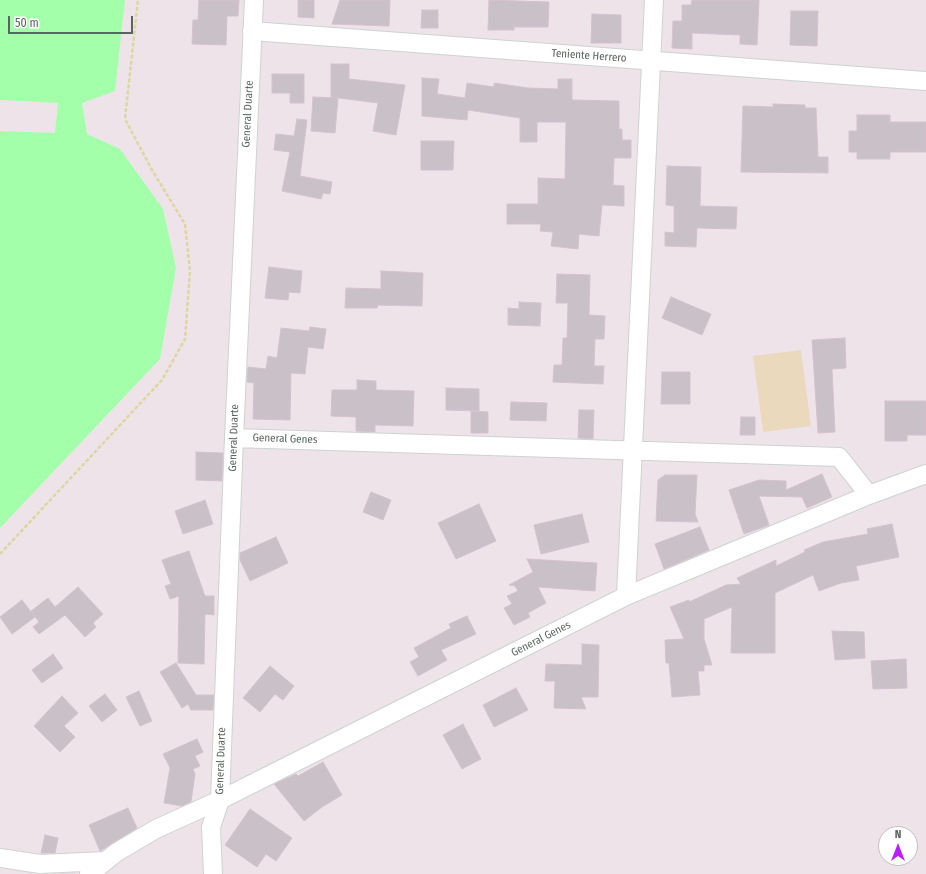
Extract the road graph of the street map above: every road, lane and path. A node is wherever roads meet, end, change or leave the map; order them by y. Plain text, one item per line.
1 (138, 0) edge
2 (254, 0) edge
3 (654, 0) edge
4 (252, 31) junction
5 (651, 61) junction
6 (926, 81) edge
7 (234, 438) junction
8 (633, 450) junction
9 (926, 474) edge
10 (869, 495) junction
11 (0, 554) edge
12 (626, 596) junction
13 (220, 800) junction
14 (0, 858) edge
15 (106, 861) junction
16 (89, 874) edge
17 (213, 874) edge

1 - 11 path
2 - 4 street, General Duarte
3 - 5 street
4 - 5 street, Teniente Herrero
4 - 7 street, General Duarte
5 - 6 street, Teniente Herrero
5 - 8 street
7 - 8 street, General Genes
7 - 13 street, General Duarte
8 - 10 street, General Genes
8 - 12 street
9 - 10 street, General Genes
10 - 12 street, General Genes
12 - 13 street, General Genes
13 - 15 street, General Genes
13 - 17 street, General Duarte
14 - 15 street
15 - 16 street, General Genes

